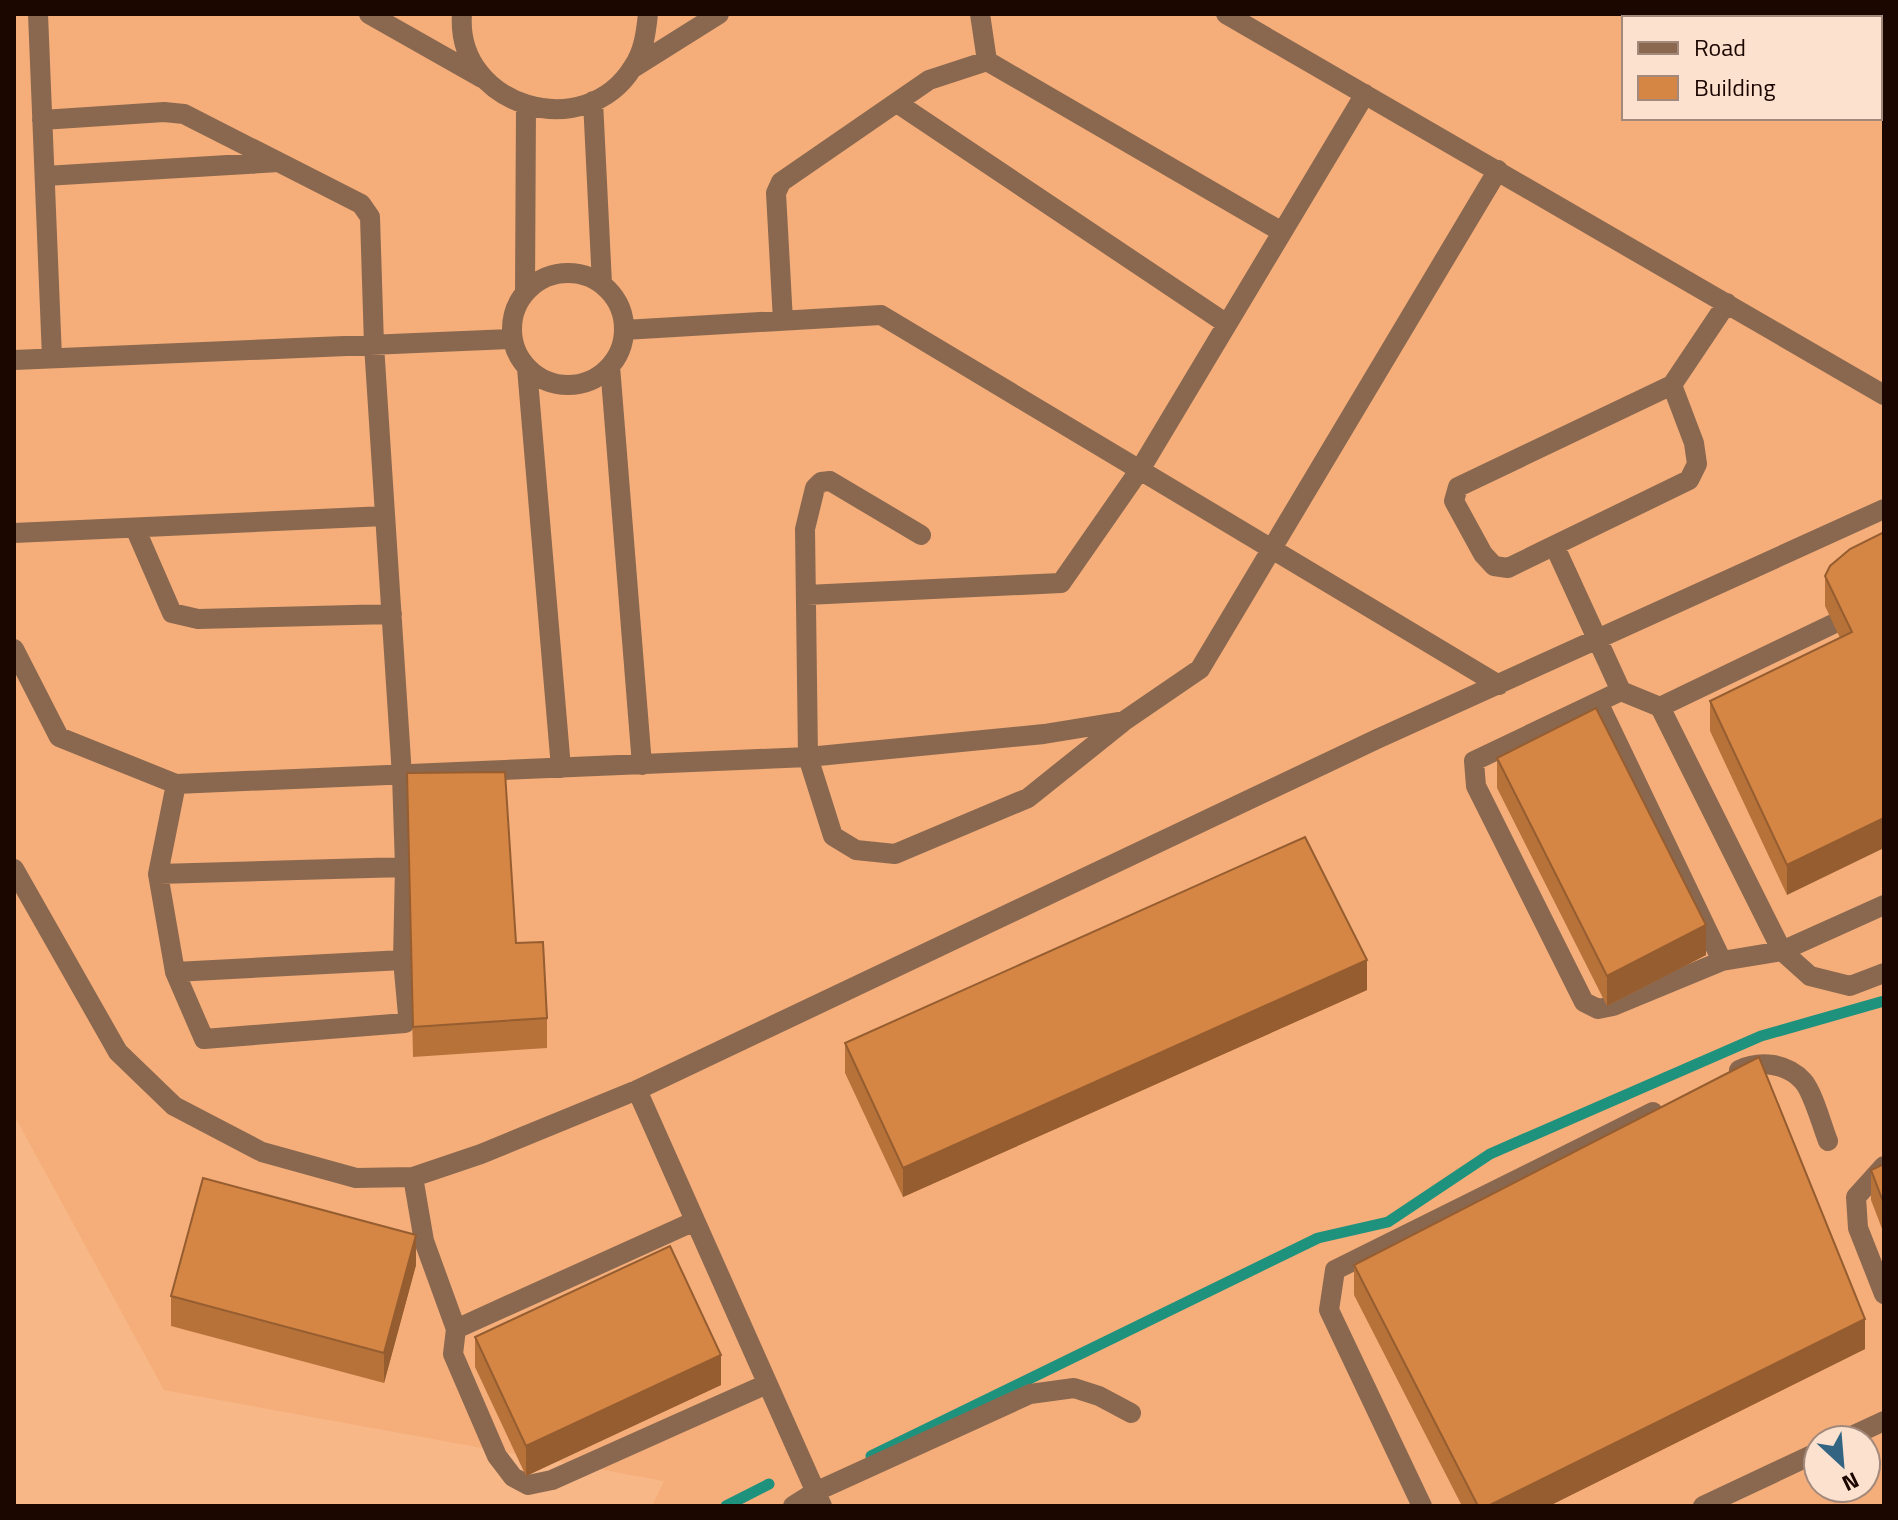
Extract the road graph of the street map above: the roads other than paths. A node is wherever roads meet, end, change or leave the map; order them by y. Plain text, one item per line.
1 (38, 14) edge
2 (369, 14) edge
3 (462, 14) edge
4 (648, 14) edge
5 (719, 14) edge
6 (980, 14) edge
7 (1226, 14) edge
8 (987, 61) junction
9 (633, 68) junction
10 (486, 80) junction
11 (1365, 94) junction
12 (593, 101) junction
13 (897, 103) junction
14 (526, 106) junction
15 (42, 120) junction
16 (279, 162) junction
17 (1498, 170) junction
18 (45, 176) junction
19 (1282, 232) junction
20 (602, 284) junction
21 (525, 292) junction
22 (1727, 303) junction
23 (783, 321) junction
24 (1227, 324) junction
25 (624, 330) junction
26 (512, 339) junction
27 (374, 345) junction
28 (52, 358) junction
29 (14, 360) edge
30 (610, 366) junction
31 (527, 368) junction
32 (1672, 385) junction
33 (1884, 394) edge
34 (1141, 468) junction
35 (1884, 491) edge
36 (1879, 512) edge
37 (385, 516) junction
38 (135, 528) junction
39 (14, 533) edge
40 (921, 535) dead end
41 (1555, 547) junction
42 (1273, 548) junction
43 (806, 595) junction
44 (392, 614) junction
45 (1833, 624) edge
46 (1599, 640) junction
47 (14, 649) edge
48 (1499, 685) junction
49 (1621, 691) junction
50 (1598, 702) junction
51 (1660, 707) junction
52 (1124, 721) junction
53 (808, 757) junction
54 (642, 765) junction
55 (561, 768) junction
56 (402, 776) junction
57 (176, 784) junction
58 (405, 867) junction
59 (14, 869) edge
60 (158, 874) junction
61 (1884, 905) edge
62 (1782, 951) junction
63 (403, 960) junction
64 (1722, 961) junction
65 (175, 972) junction
66 (1884, 973) edge
67 (1724, 1078) edge
68 (637, 1090) junction
69 (1668, 1105) edge
70 (1828, 1141) dead end
71 (1884, 1166) edge
72 (413, 1177) junction
73 (695, 1221) junction
74 (1884, 1294) edge
75 (456, 1329) junction
76 (767, 1384) junction
77 (1131, 1413) dead end
78 (1802, 1460) edge
79 (819, 1499) edge
80 (793, 1506) edge
81 (1422, 1506) edge
82 (1703, 1506) edge

1 - 15 street
2 - 10 street
3 - 10 street
4 - 9 street
5 - 9 street
6 - 8 street
7 - 11 street
8 - 13 street
8 - 19 street
9 - 12 street
10 - 14 street
11 - 17 street
11 - 19 street
12 - 14 street
12 - 20 street
13 - 23 street
13 - 24 street
14 - 21 street
15 - 16 street
15 - 18 street
16 - 18 street
16 - 27 street
17 - 22 street
17 - 42 street
18 - 28 street
19 - 24 street
20 - 21 street
20 - 25 street
21 - 26 street
22 - 32 street
22 - 33 street
23 - 25 street
23 - 34 street
24 - 34 street
25 - 30 street
26 - 27 street
26 - 31 street
27 - 28 street
27 - 37 street
28 - 29 street
30 - 31 street
30 - 54 street
31 - 55 street
32 - 41 street
32 - 41 street
34 - 42 street
34 - 43 street
35 - 36 street
36 - 46 street
37 - 38 street
37 - 44 street
38 - 39 street
38 - 44 street
40 - 43 street
41 - 46 street
42 - 48 street
42 - 52 street
43 - 53 street
44 - 56 street
45 - 51 street
46 - 48 street
46 - 49 street
47 - 57 street
48 - 68 street
49 - 50 street
49 - 51 street
50 - 64 street
50 - 64 street
51 - 62 street
52 - 53 street
52 - 53 street
53 - 54 street
54 - 55 street
55 - 56 street
56 - 57 street
56 - 58 street
57 - 60 street
58 - 60 street
58 - 63 street
59 - 72 street
60 - 65 street
61 - 62 street
62 - 64 street
62 - 66 street
63 - 65 street
63 - 65 street
67 - 70 street
68 - 72 street
68 - 73 street
69 - 81 street
71 - 74 street
72 - 75 street
73 - 75 street
73 - 76 street
75 - 76 street
76 - 79 street
77 - 79 street
78 - 82 street
79 - 80 street

